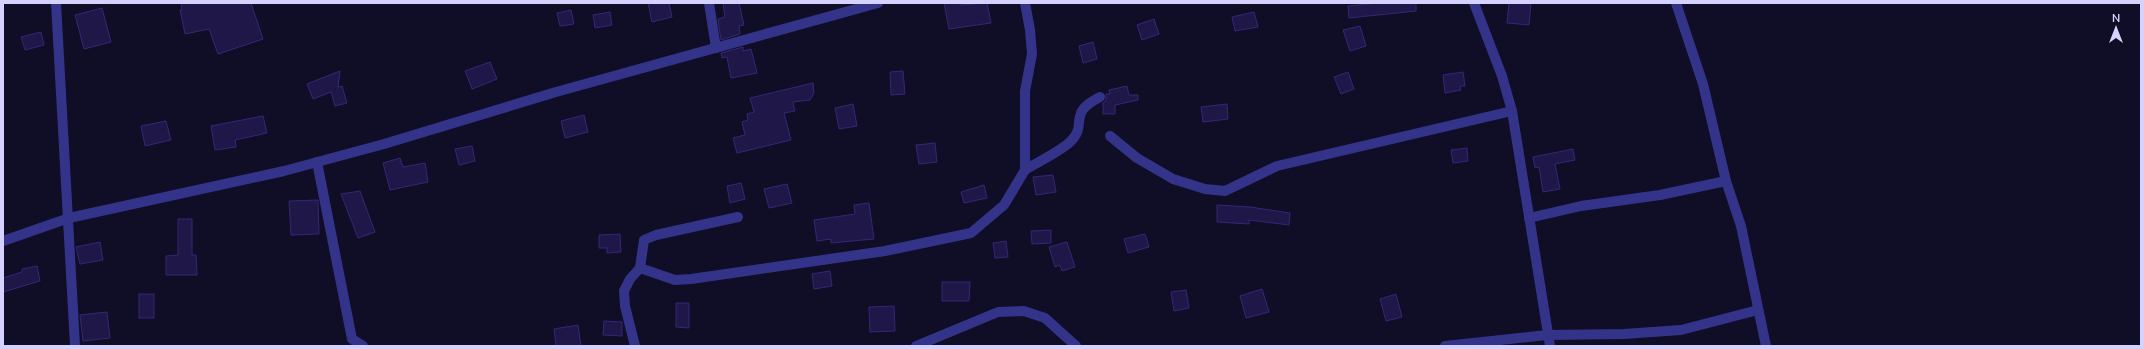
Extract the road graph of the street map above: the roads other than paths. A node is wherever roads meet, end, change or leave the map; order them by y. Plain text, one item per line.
1 (56, 3) edge
2 (709, 3) edge
3 (878, 3) edge
4 (1025, 3) edge
5 (1474, 3) edge
6 (1676, 3) edge
7 (716, 48) junction
8 (1100, 96) dead end
9 (1512, 111) junction
10 (1110, 136) dead end
11 (317, 162) junction
12 (1025, 170) junction
13 (1726, 180) junction
14 (738, 217) dead end
15 (69, 218) junction
16 (1528, 218) junction
17 (3, 241) edge
18 (640, 268) junction
19 (1758, 310) junction
20 (1547, 335) junction
21 (74, 346) edge
22 (363, 346) edge
23 (635, 346) edge
24 (916, 346) edge
25 (1076, 346) edge
26 (1445, 346) edge
27 (1550, 346) edge
28 (1766, 346) edge

1 - 15 street
2 - 7 street
3 - 7 street
4 - 12 street
5 - 9 street
6 - 13 street
7 - 11 street
8 - 12 street
9 - 10 street
9 - 16 street
11 - 15 street
11 - 22 street
12 - 18 street
13 - 16 street
13 - 19 street
14 - 18 street
15 - 17 street
15 - 21 street
16 - 20 street
18 - 23 street
19 - 20 street
19 - 28 street
20 - 26 street
20 - 27 street
24 - 25 street

